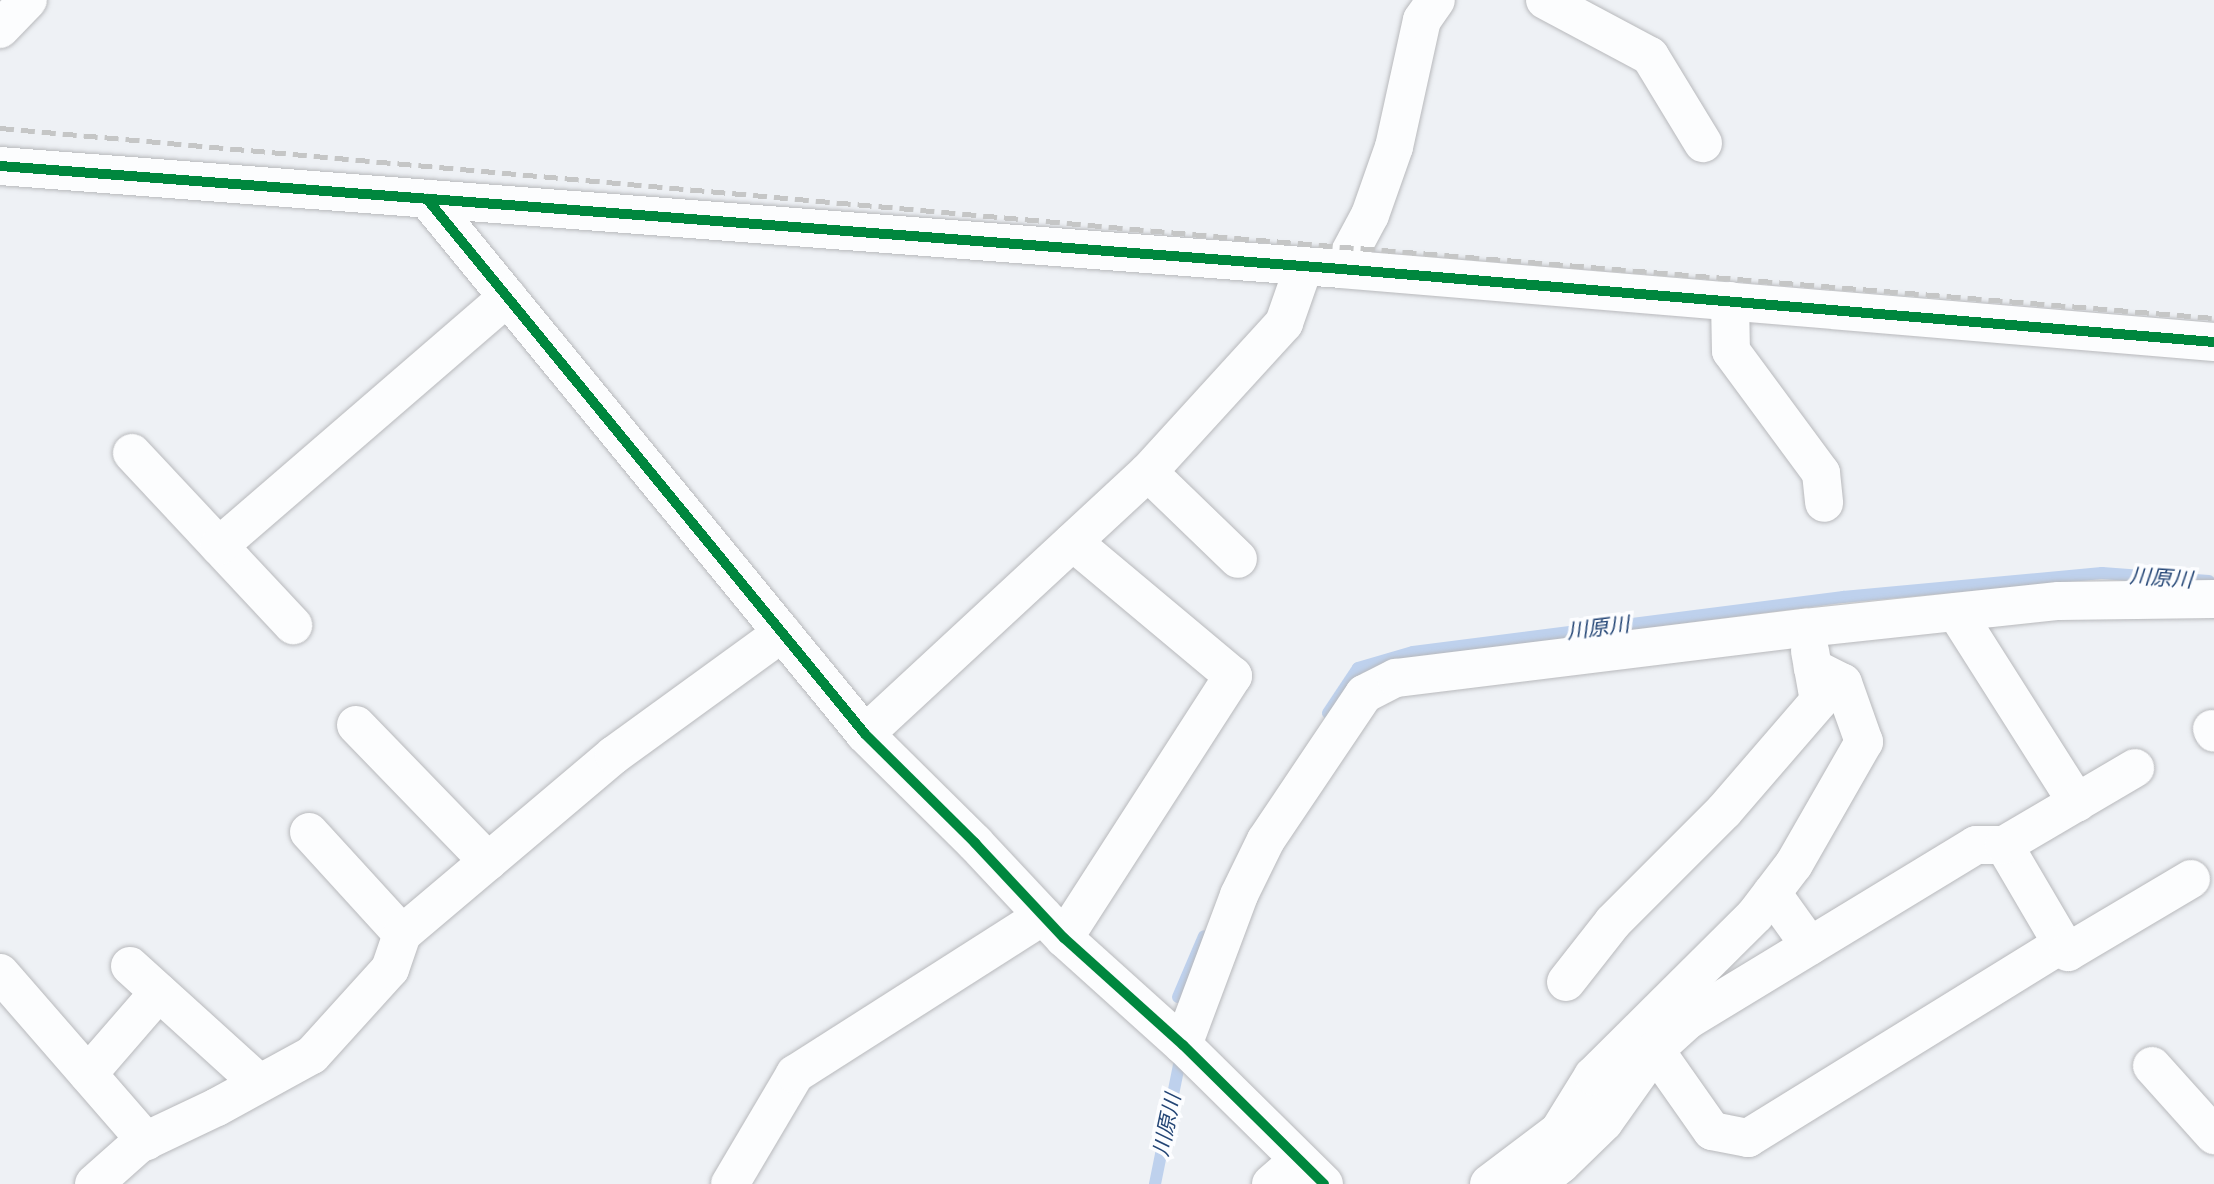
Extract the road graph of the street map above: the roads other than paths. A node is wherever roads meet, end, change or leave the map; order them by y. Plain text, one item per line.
1 (28, 0) edge
2 (1436, 0) edge
3 (1545, 0) edge
4 (0, 29) edge
5 (1703, 143) dead end
6 (0, 166) edge
7 (427, 199) junction
8 (1304, 266) junction
9 (1341, 269) junction
10 (507, 297) junction
11 (1730, 301) junction
12 (2214, 342) edge
13 (132, 453) dead end
14 (1148, 472) junction
15 (1824, 503) dead end
16 (1073, 542) junction
17 (219, 547) junction
18 (1238, 559) dead end
19 (2214, 599) edge
20 (1956, 612) junction
21 (293, 625) dead end
22 (1805, 628) junction
23 (782, 633) junction
24 (1813, 668) junction
25 (356, 725) dead end
26 (865, 734) junction
27 (2135, 768) dead end
28 (2077, 803) junction
29 (309, 832) dead end
30 (2004, 845) junction
31 (488, 861) junction
32 (2190, 879) dead end
33 (1772, 893) junction
34 (1053, 927) junction
35 (402, 934) junction
36 (2063, 944) junction
37 (1810, 946) junction
38 (130, 965) dead end
39 (0, 973) edge
40 (1566, 982) dead end
41 (159, 992) junction
42 (1183, 1045) junction
43 (1656, 1050) junction
44 (2152, 1066) dead end
45 (88, 1074) junction
46 (259, 1083) junction
47 (2214, 1135) edge
48 (146, 1141) junction
49 (1298, 1176) edge
50 (93, 1184) edge
51 (730, 1184) edge
52 (1489, 1184) edge
53 (1536, 1184) edge

1 - 4 street
2 - 9 street
3 - 5 street
6 - 7 street
7 - 8 street
7 - 10 street
8 - 9 street
8 - 14 street
9 - 11 street
10 - 17 street
10 - 23 street
11 - 12 street
11 - 15 street
13 - 17 street
14 - 16 street
14 - 18 street
16 - 26 street
16 - 34 street
17 - 21 street
19 - 20 street
20 - 22 street
20 - 28 street
22 - 24 street
22 - 42 street
23 - 26 street
23 - 31 street
24 - 33 street
24 - 40 street
25 - 31 street
26 - 34 street
27 - 28 street
28 - 30 street
29 - 35 street
30 - 36 street
30 - 37 street
31 - 35 street
32 - 36 street
33 - 37 street
33 - 52 street
34 - 42 street
34 - 51 street
35 - 46 street
36 - 43 street
37 - 43 street
38 - 41 street
39 - 45 street
41 - 45 street
41 - 46 street
42 - 49 street
43 - 53 street
44 - 47 street
45 - 48 street
46 - 48 street
48 - 50 street

